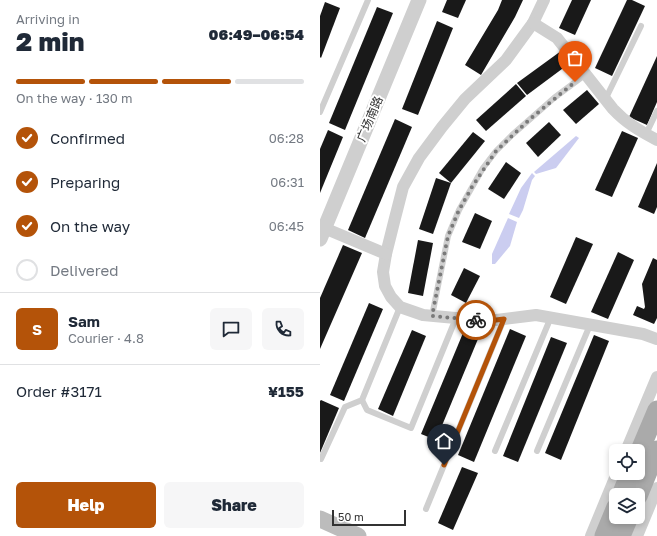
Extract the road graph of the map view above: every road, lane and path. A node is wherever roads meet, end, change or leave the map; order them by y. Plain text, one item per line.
1 (368, 0) edge
2 (419, 0) edge
3 (544, 0) edge
4 (533, 23) junction
5 (642, 26) dead end
6 (586, 74) junction
7 (606, 100) junction
8 (657, 111) edge
9 (320, 112) edge
10 (646, 134) junction
11 (657, 140) edge
12 (322, 234) edge
13 (386, 254) junction
14 (400, 307) junction
15 (432, 316) junction
16 (551, 317) junction
17 (456, 318) junction
18 (504, 319) junction
19 (590, 324) junction
20 (657, 339) edge
21 (657, 377) edge
22 (362, 400) junction
23 (657, 410) edge
24 (653, 442) edge
25 (629, 444) edge
26 (645, 449) edge
27 (495, 451) dead end
28 (537, 451) dead end
29 (321, 459) edge
30 (614, 480) edge
31 (640, 488) edge
32 (657, 488) edge
33 (426, 509) dead end
34 (320, 519) edge
35 (609, 524) edge
36 (626, 524) edge
37 (358, 536) edge
38 (591, 536) edge
39 (604, 536) edge
40 (621, 536) edge
41 (637, 536) edge

1 - 9 lane
2 - 12 street, 广场南路
3 - 4 street
4 - 6 street
4 - 13 street
5 - 7 lane
6 - 7 street
6 - 15 lane
7 - 10 street
8 - 10 lane
10 - 11 street
12 - 13 street
13 - 14 street
14 - 15 street
14 - 22 lane
15 - 17 street
16 - 18 street
16 - 19 street
16 - 27 lane
17 - 18 street
17 - 22 lane
18 - 33 lane
19 - 20 street
19 - 28 lane
21 - 25 street
22 - 29 lane
23 - 24 main road
24 - 26 main road
24 - 31 main road
30 - 38 street
32 - 41 street
34 - 37 main road
35 - 39 main road
36 - 40 main road

